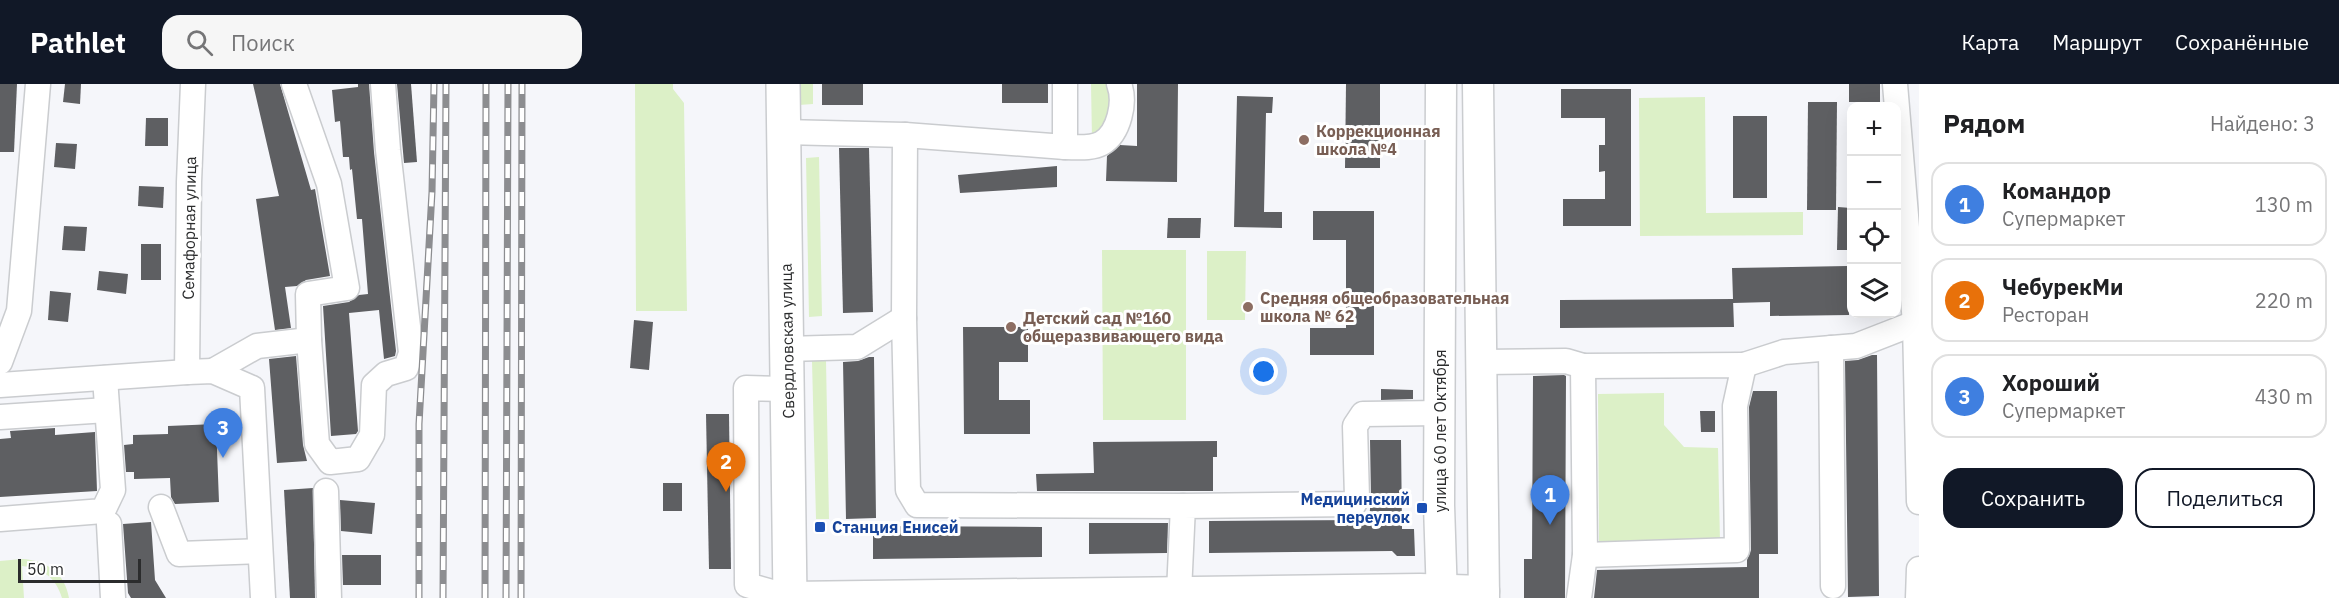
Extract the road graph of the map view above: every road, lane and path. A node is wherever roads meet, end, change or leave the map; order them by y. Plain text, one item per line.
1 (38, 84) edge
2 (194, 84) edge
3 (294, 84) edge
4 (382, 84) edge
5 (783, 84) edge
6 (1065, 84) edge
7 (1119, 84) edge
8 (1441, 84) edge
9 (1478, 84) edge
10 (1895, 84) edge
11 (784, 132) junction
12 (905, 135) junction
13 (1065, 147) junction
14 (904, 318) junction
15 (1915, 323) junction
16 (309, 340) junction
17 (1831, 348) junction
18 (787, 349) junction
19 (0, 362) edge
20 (1482, 362) junction
21 (1744, 365) junction
22 (1583, 366) junction
23 (213, 371) junction
24 (187, 372) junction
25 (105, 378) junction
26 (0, 385) edge
27 (788, 389) junction
28 (1918, 389) edge
29 (107, 410) junction
30 (1440, 413) junction
31 (0, 417) edge
32 (326, 491) dead end
33 (1919, 502) edge
34 (1183, 506) junction
35 (161, 507) dead end
36 (0, 519) edge
37 (109, 524) dead end
38 (260, 551) junction
39 (1585, 555) junction
40 (1919, 569) edge
41 (1833, 586) dead end
42 (1179, 592) junction
43 (1442, 594) edge
44 (1484, 594) edge
45 (113, 598) edge
46 (263, 598) edge
47 (329, 598) edge
48 (790, 598) edge
49 (1579, 598) edge
50 (1918, 598) edge

1 - 19 street
2 - 24 street, Семафорная улица
3 - 16 street
4 - 16 street
5 - 11 highway, Свердловская улица
6 - 13 street
7 - 13 street
8 - 30 main road, улица 60 лет Октября
9 - 20 main road
10 - 15 street
11 - 12 street
11 - 18 highway, Свердловская улица
12 - 13 street
12 - 14 street
14 - 18 street
14 - 34 street
15 - 17 street
15 - 28 street
16 - 23 street
17 - 21 street
17 - 41 street
18 - 27 highway, Свердловская улица
20 - 22 street
20 - 44 main road
21 - 22 street
21 - 39 street
22 - 39 street
23 - 24 street
23 - 38 street
24 - 25 street
25 - 26 street
25 - 29 street
27 - 48 highway, Свердловская улица
27 - 48 street
28 - 33 street
29 - 31 street
29 - 36 street
30 - 34 street
30 - 43 main road, улица 60 лет Октября
32 - 47 street
34 - 42 street
35 - 38 street
37 - 45 street
38 - 46 street
39 - 49 street
40 - 50 street
42 - 43 main road
42 - 48 main road
43 - 44 main road

